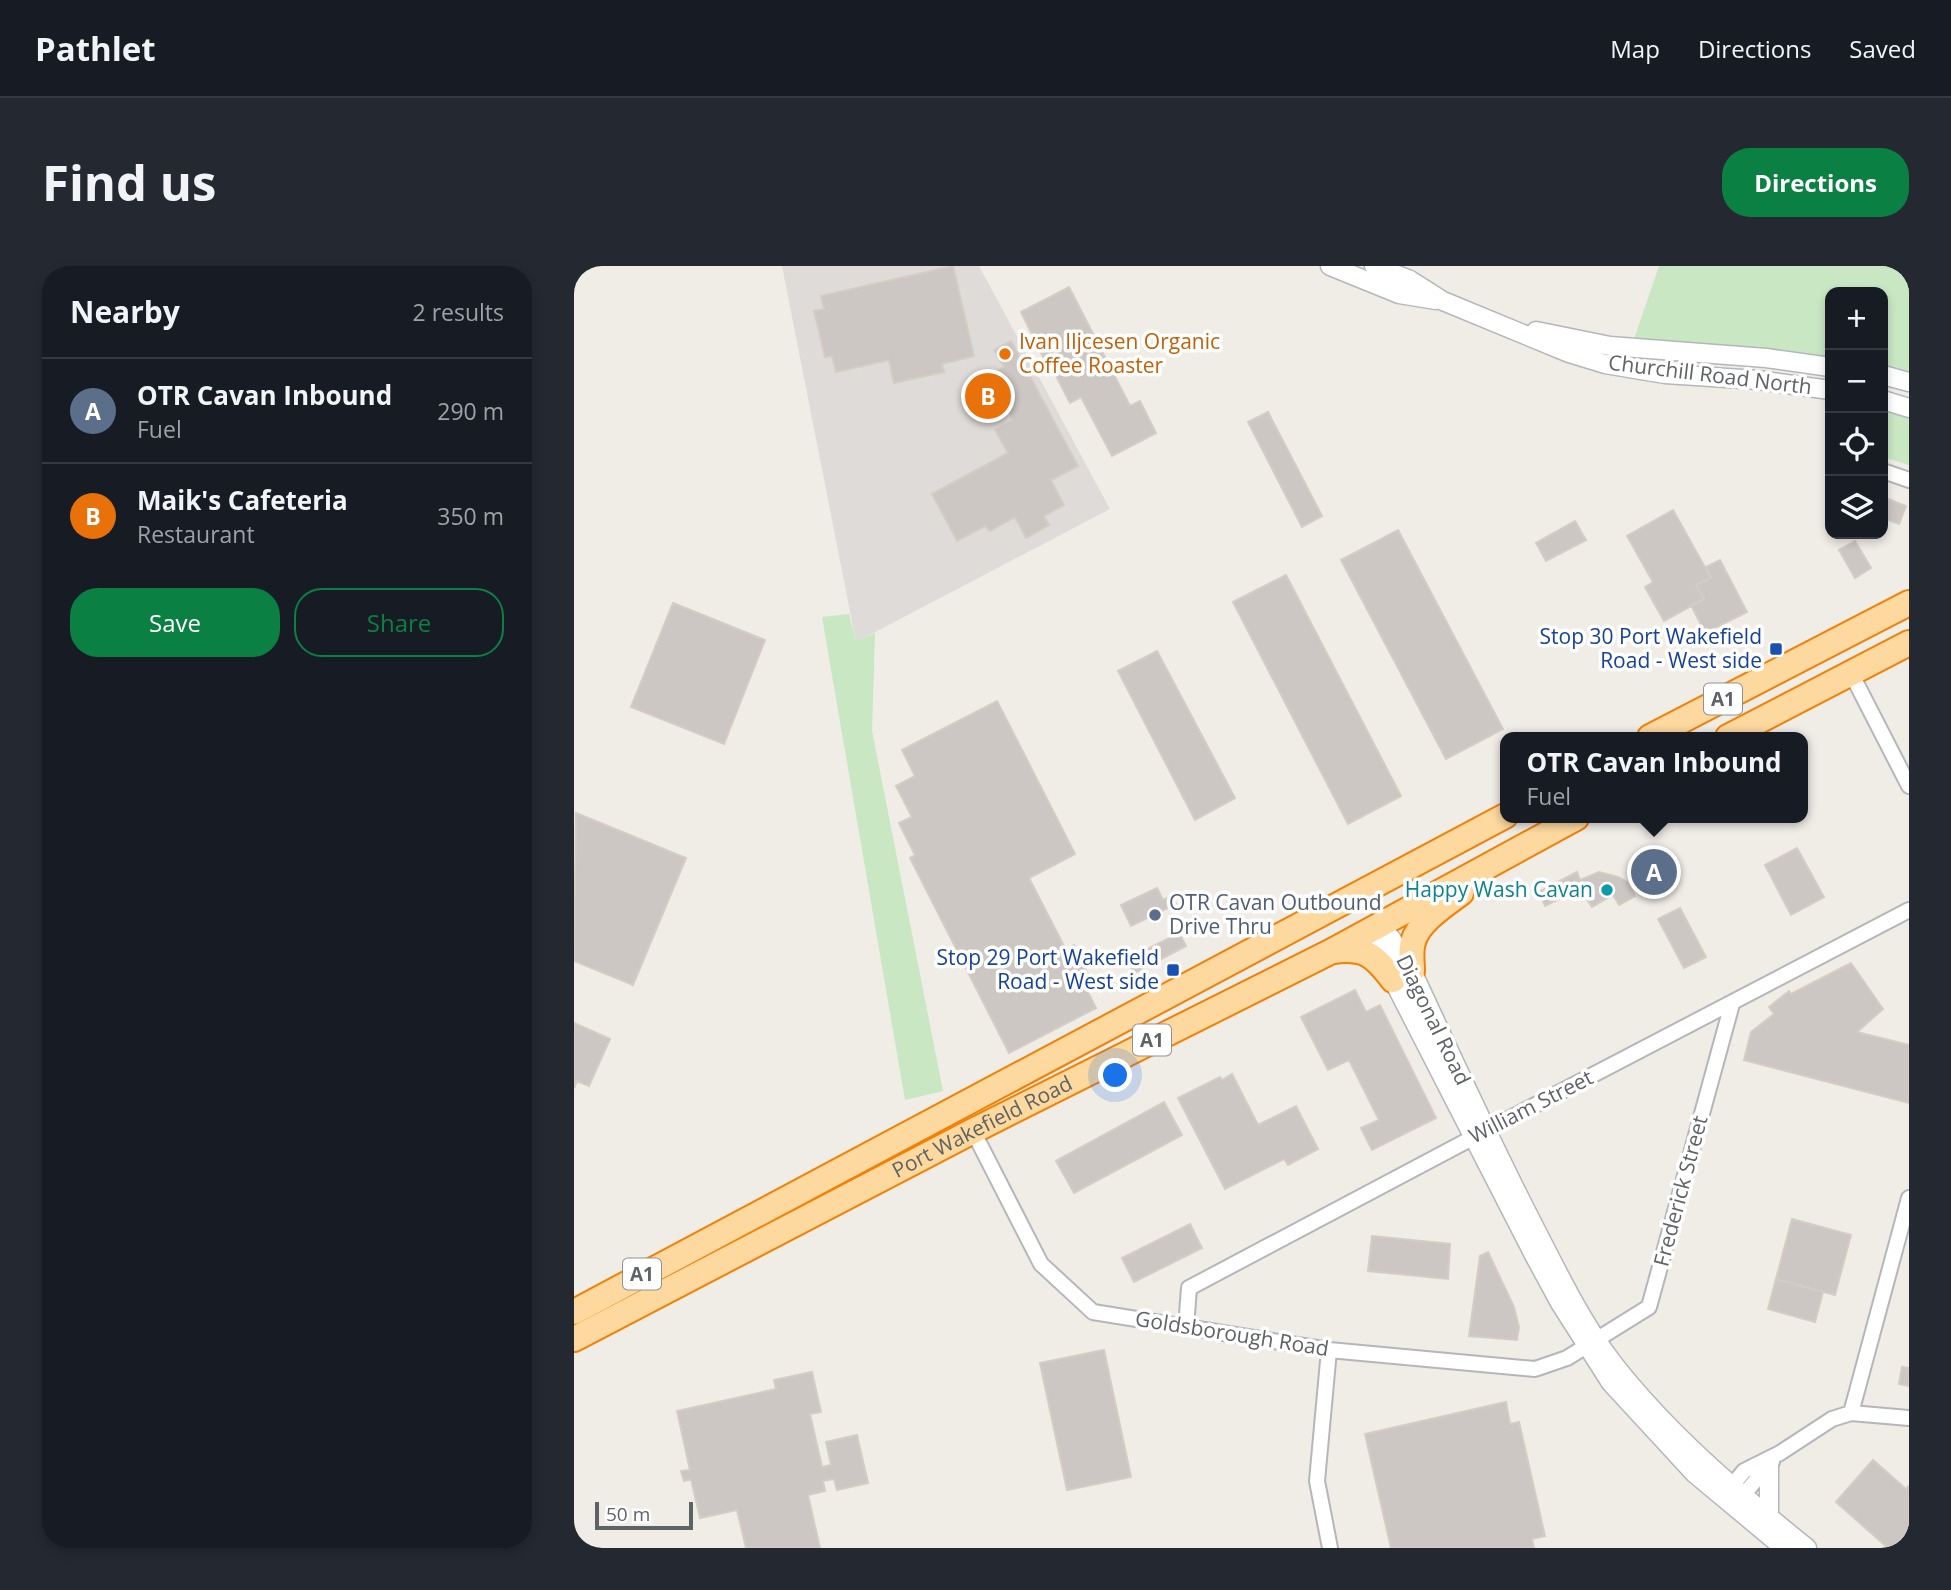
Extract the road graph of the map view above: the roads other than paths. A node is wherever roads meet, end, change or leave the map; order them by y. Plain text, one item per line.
1 (1331, 266) edge
2 (1374, 266) edge
3 (1443, 301) junction
4 (1512, 328) junction
5 (1825, 366) edge
6 (1888, 376) edge
7 (1909, 382) edge
8 (1825, 389) edge
9 (1888, 402) edge
10 (1909, 408) edge
11 (1888, 473) edge
12 (1909, 480) edge
13 (1909, 603) edge
14 (1909, 643) edge
15 (1795, 661) junction
16 (1851, 673) junction
17 (1662, 732) edge
18 (1738, 732) edge
19 (1909, 786) edge
20 (1500, 819) edge
21 (1567, 823) edge
22 (1456, 844) junction
23 (1526, 845) junction
24 (1909, 910) edge
25 (1376, 926) junction
26 (1332, 951) junction
27 (1403, 975) junction
28 (1163, 999) junction
29 (1732, 1004) junction
30 (973, 1130) junction
31 (1480, 1133) junction
32 (1909, 1198) edge
33 (781, 1231) junction
34 (711, 1237) junction
35 (574, 1312) edge
36 (1186, 1327) junction
37 (574, 1339) edge
38 (1591, 1342) junction
39 (1329, 1350) junction
40 (1851, 1413) junction
41 (1909, 1418) edge
42 (1774, 1460) junction
43 (1733, 1496) junction
44 (1769, 1517) junction
45 (1330, 1548) edge
46 (1784, 1548) edge
47 (1807, 1548) edge

1 - 3 street, Churchill Road North
2 - 3 street, Churchill Road North
3 - 4 street, Churchill Road North
4 - 5 street, Churchill Road North
4 - 8 street, Churchill Road North
6 - 7 street
9 - 10 street
11 - 12 street
13 - 15 highway, A1
14 - 16 highway, A1
15 - 16 highway
15 - 17 highway, A1
16 - 18 highway, A1
16 - 19 street
20 - 22 highway, Port Wakefield Road / A1
21 - 23 highway, Port Wakefield Road / A1
22 - 25 highway
22 - 28 highway, Port Wakefield Road / A1
23 - 25 highway, Port Wakefield Road / A1
23 - 27 highway
24 - 29 street, William Street
25 - 26 highway, Port Wakefield Road / A1
25 - 27 street, Diagonal Road
25 - 28 highway
26 - 27 highway
26 - 30 highway, Port Wakefield Road / A1
27 - 31 street, Diagonal Road
28 - 34 highway, Port Wakefield Road / A1
29 - 31 street, William Street
29 - 38 street, Frederick Street
30 - 33 highway, Port Wakefield Road / A1
30 - 36 street, Goldsborough Road
31 - 36 street, William Street
31 - 38 street, Diagonal Road
32 - 40 street
33 - 34 highway
33 - 37 highway, Port Wakefield Road / A1
34 - 35 highway, Port Wakefield Road / A1
36 - 39 street, Goldsborough Road
38 - 39 street, Goldsborough Road
38 - 43 street, Diagonal Road
39 - 45 street
40 - 41 street
40 - 42 street
42 - 43 street
42 - 44 street
43 - 44 street, Diagonal Road
43 - 46 street, Diagonal Road
44 - 47 street, Diagonal Road

